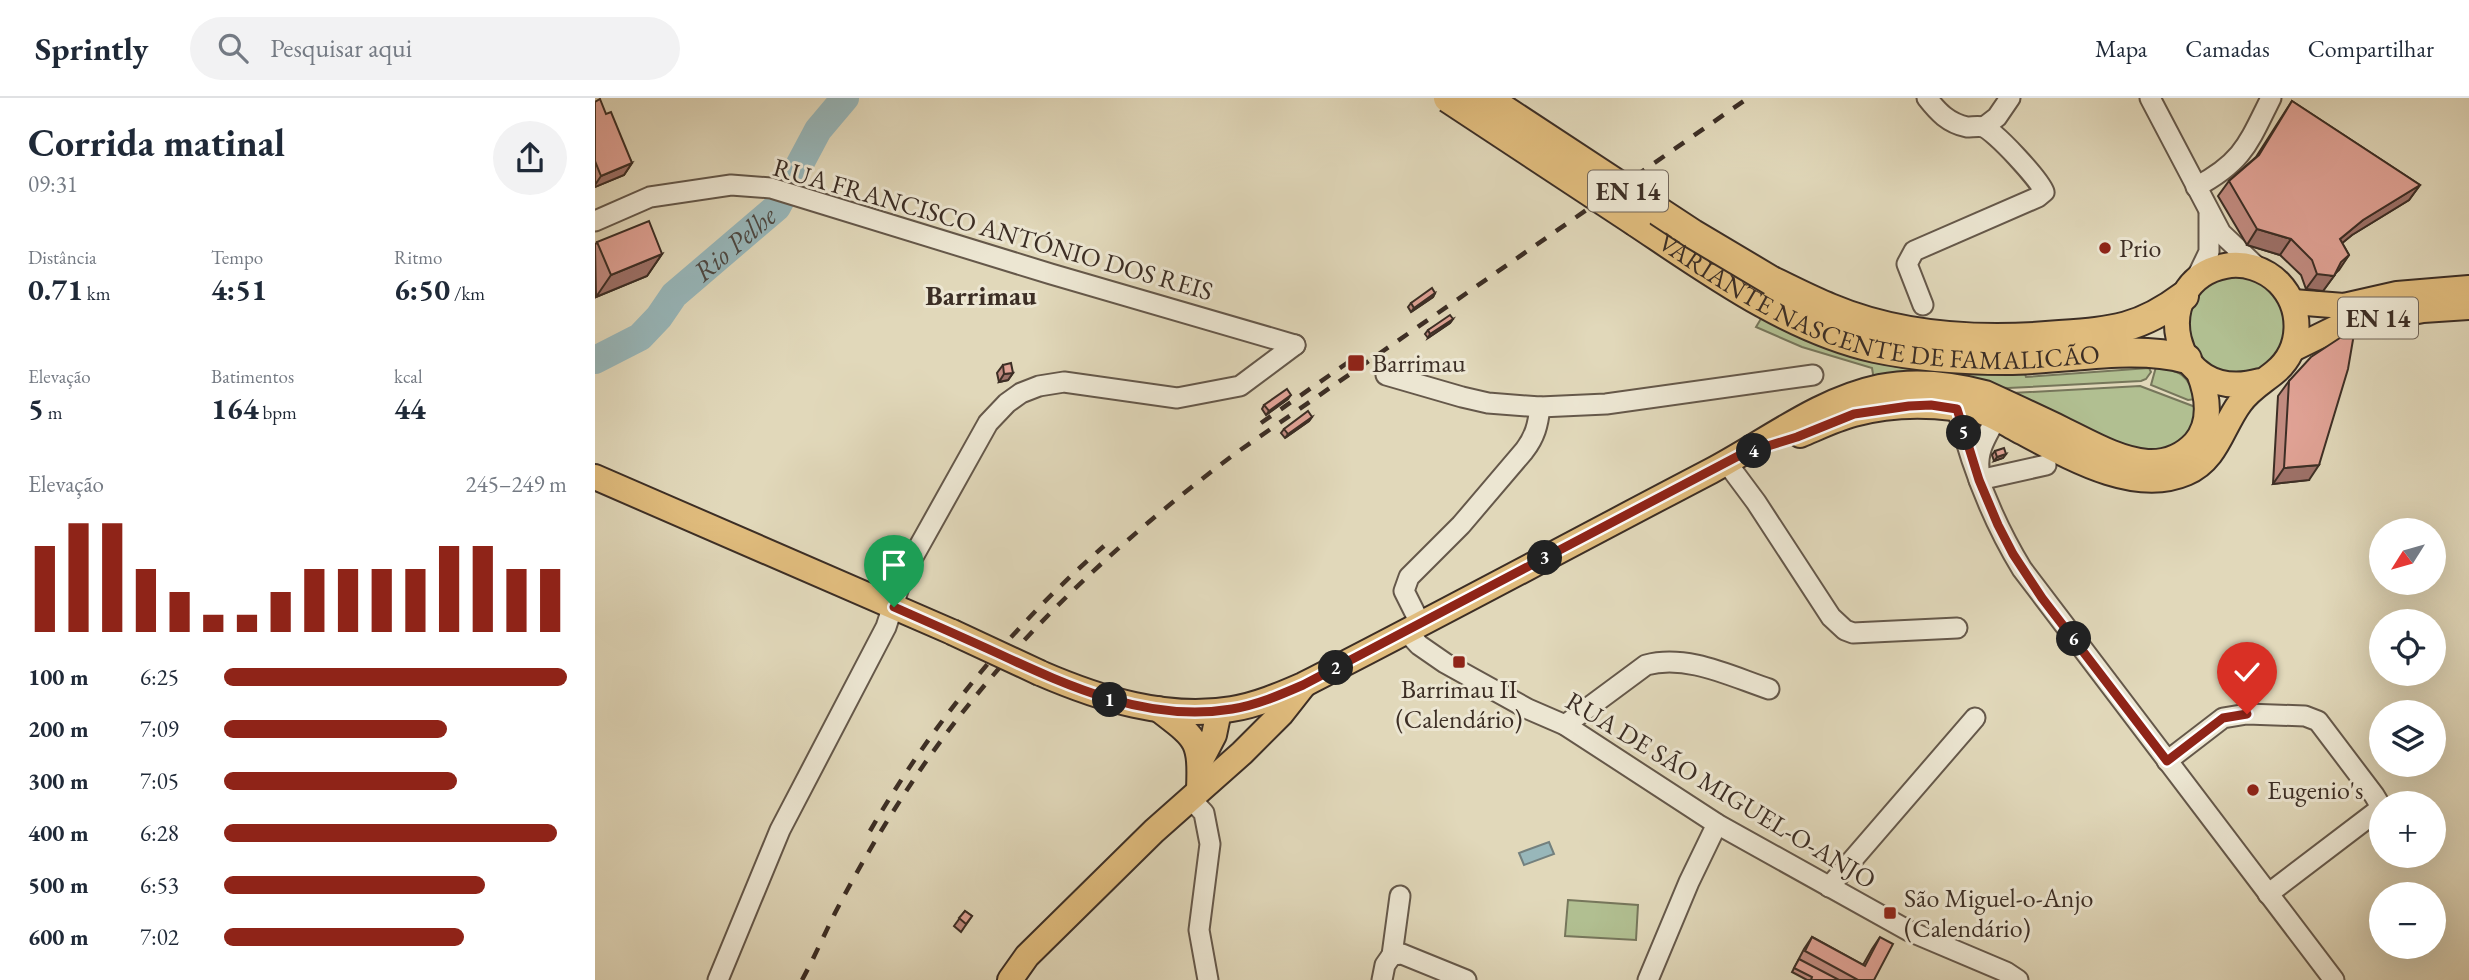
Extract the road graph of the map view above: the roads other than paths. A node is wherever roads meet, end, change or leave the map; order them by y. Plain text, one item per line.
1 (1448, 98) edge
2 (1486, 98) edge
3 (1927, 98) edge
4 (2010, 98) edge
5 (2150, 98) edge
6 (2271, 98) edge
7 (1984, 127) junction
8 (2196, 187) junction
9 (2208, 209) junction
10 (595, 222) edge
11 (2260, 270) junction
12 (2469, 288) edge
13 (2189, 289) junction
14 (1765, 291) junction
15 (2293, 302) junction
16 (1923, 305) dead end
17 (2469, 307) edge
18 (2293, 349) junction
19 (2193, 366) junction
20 (1386, 374) dead end
21 (1813, 375) dead end
22 (2260, 381) junction
23 (1540, 407) junction
24 (1988, 407) junction
25 (1957, 409) junction
26 (1735, 459) junction
27 (2046, 465) dead end
28 (595, 477) edge
29 (1979, 480) junction
30 (894, 607) junction
31 (1413, 627) junction
32 (1957, 628) dead end
33 (1303, 685) junction
34 (1769, 690) dead end
35 (1244, 706) junction
36 (1158, 708) junction
37 (1219, 711) junction
38 (1975, 718) dead end
39 (1565, 725) junction
40 (1242, 753) junction
41 (1201, 760) junction
42 (2167, 761) junction
43 (1195, 794) junction
44 (1717, 824) junction
45 (1829, 887) junction
46 (2268, 894) junction
47 (1400, 896) dead end
48 (1392, 955) junction
49 (2010, 977) edge
50 (718, 980) edge
51 (1010, 980) edge
52 (1208, 980) edge
53 (1381, 980) edge
54 (1465, 980) edge
55 (1648, 980) edge
56 (2334, 980) edge

1 - 14 highway, VARIANTE NASCENTE DE FAMALICÃO / EN 14, bridge
2 - 14 highway, VARIANTE NASCENTE DE FAMALICÃO / EN 14, bridge
3 - 7 street
4 - 7 street
5 - 8 street
6 - 8 street
7 - 16 street
8 - 9 street
9 - 11 street
9 - 13 street
10 - 30 street, RUA FRANCISCO ANTÓNIO DOS REIS
11 - 13 main road, EN 14
11 - 15 main road
12 - 15 main road, EN 14
13 - 14 highway, VARIANTE NASCENTE DE FAMALICÃO / EN 14
13 - 19 main road
14 - 19 highway, VARIANTE NASCENTE DE FAMALICÃO / EN 14
15 - 18 main road
17 - 18 main road, EN 14
18 - 22 main road, EN 14
19 - 22 main road, EN 14
19 - 24 main road
20 - 23 street
21 - 23 street
22 - 24 main road
23 - 31 street
24 - 25 main road
24 - 26 main road
24 - 29 street
25 - 26 main road
25 - 29 street
26 - 31 main road
26 - 32 street
27 - 29 street
28 - 30 main road
29 - 42 street
30 - 36 main road, bridge
30 - 50 street
31 - 33 main road
31 - 39 street, RUA DE SÃO MIGUEL-O-ANJO
33 - 35 main road
33 - 40 main road
34 - 39 street
35 - 37 main road
35 - 40 main road
36 - 37 main road
36 - 41 main road
37 - 41 main road
38 - 45 street
39 - 44 street, RUA DE SÃO MIGUEL-O-ANJO
40 - 43 main road
41 - 43 main road
42 - 46 street
42 - 46 street
43 - 51 main road
43 - 52 street
44 - 45 street, RUA DE SÃO MIGUEL-O-ANJO
44 - 55 street
45 - 49 street, RUA DE SÃO MIGUEL-O-ANJO
46 - 56 street
47 - 48 street
48 - 53 street
48 - 54 street

